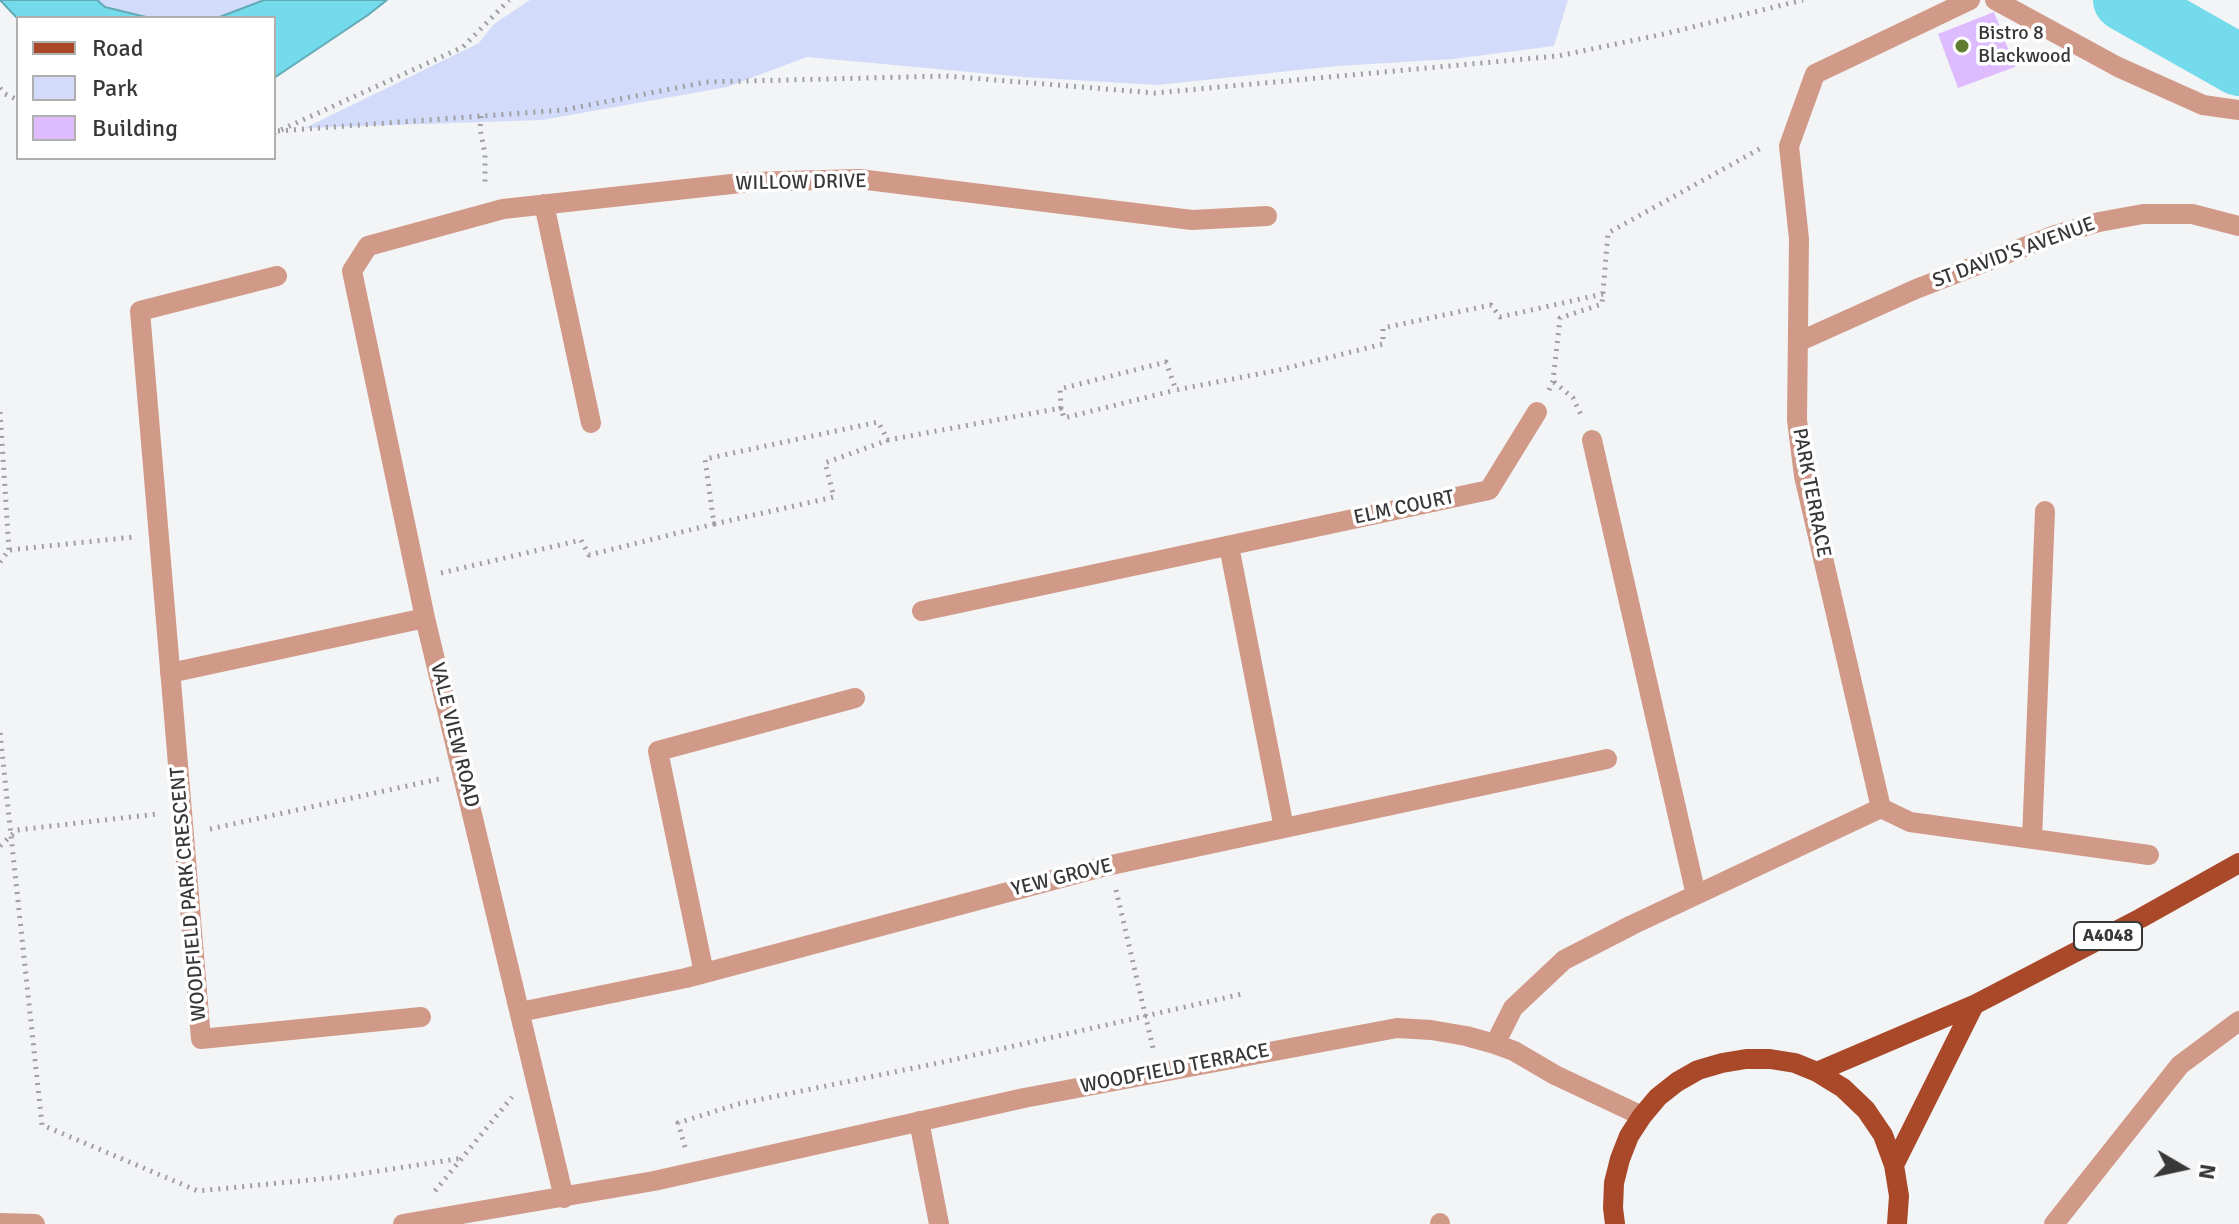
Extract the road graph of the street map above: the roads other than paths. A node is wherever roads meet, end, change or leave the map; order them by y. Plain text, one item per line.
1 (1970, 0) edge
2 (1995, 0) edge
3 (2239, 110) edge
4 (544, 204) junction
5 (1267, 216) dead end
6 (2239, 226) edge
7 (352, 271) joint
8 (277, 276) dead end
9 (1798, 342) junction
10 (1537, 412) road end
11 (591, 423) dead end
12 (1592, 440) dead end
13 (2045, 511) dead end
14 (1229, 546) junction
15 (922, 611) dead end
16 (425, 618) junction
17 (170, 673) junction
18 (855, 698) dead end
19 (1607, 759) dead end
20 (1881, 808) junction
21 (1284, 828) junction
22 (2032, 839) junction
23 (2149, 855) dead end
24 (2239, 863) edge
25 (1696, 895) junction
26 (704, 973) junction
27 (1974, 1005) junction
28 (520, 1012) junction
29 (421, 1017) dead end
30 (2239, 1021) edge
31 (1495, 1044) junction
32 (1817, 1072) junction
33 (1642, 1116) junction
34 (919, 1121) junction
35 (1894, 1165) junction
36 (564, 1198) junction
37 (0, 1223) edge
38 (409, 1223) edge
39 (35, 1224) edge
40 (403, 1224) edge
41 (939, 1224) edge
42 (1615, 1224) edge
43 (1897, 1224) edge
44 (2054, 1224) edge

1 - 9 street, PARK TERRACE
2 - 3 street
4 - 5 street, WILLOW DRIVE
4 - 7 street, WILLOW DRIVE
4 - 11 street
6 - 9 street, ST DAVID'S AVENUE
7 - 16 street, VALE VIEW ROAD
8 - 17 street, WOODFIELD PARK CRESCENT
9 - 20 street, PARK TERRACE
10 - 14 street, ELM COURT
12 - 25 street
13 - 22 street
14 - 15 street, ELM COURT
14 - 21 street
16 - 17 street
16 - 28 street, VALE VIEW ROAD
17 - 29 street, WOODFIELD PARK CRESCENT
18 - 26 street
19 - 21 street, YEW GROVE
20 - 22 street
20 - 25 street
21 - 26 street, YEW GROVE
22 - 23 street
24 - 27 main road, A4048
25 - 31 street
26 - 28 street, YEW GROVE
27 - 32 main road, A4048
27 - 35 main road
28 - 36 street, VALE VIEW ROAD
30 - 44 street
31 - 33 street, WOODFIELD TERRACE
31 - 34 street, WOODFIELD TERRACE
32 - 33 main road
32 - 35 main road
33 - 42 main road
34 - 36 street, WOODFIELD TERRACE
34 - 41 street
35 - 43 main road
36 - 38 street, WOODFIELD TERRACE
37 - 39 street
38 - 40 street, WOODFIELD TERRACE

